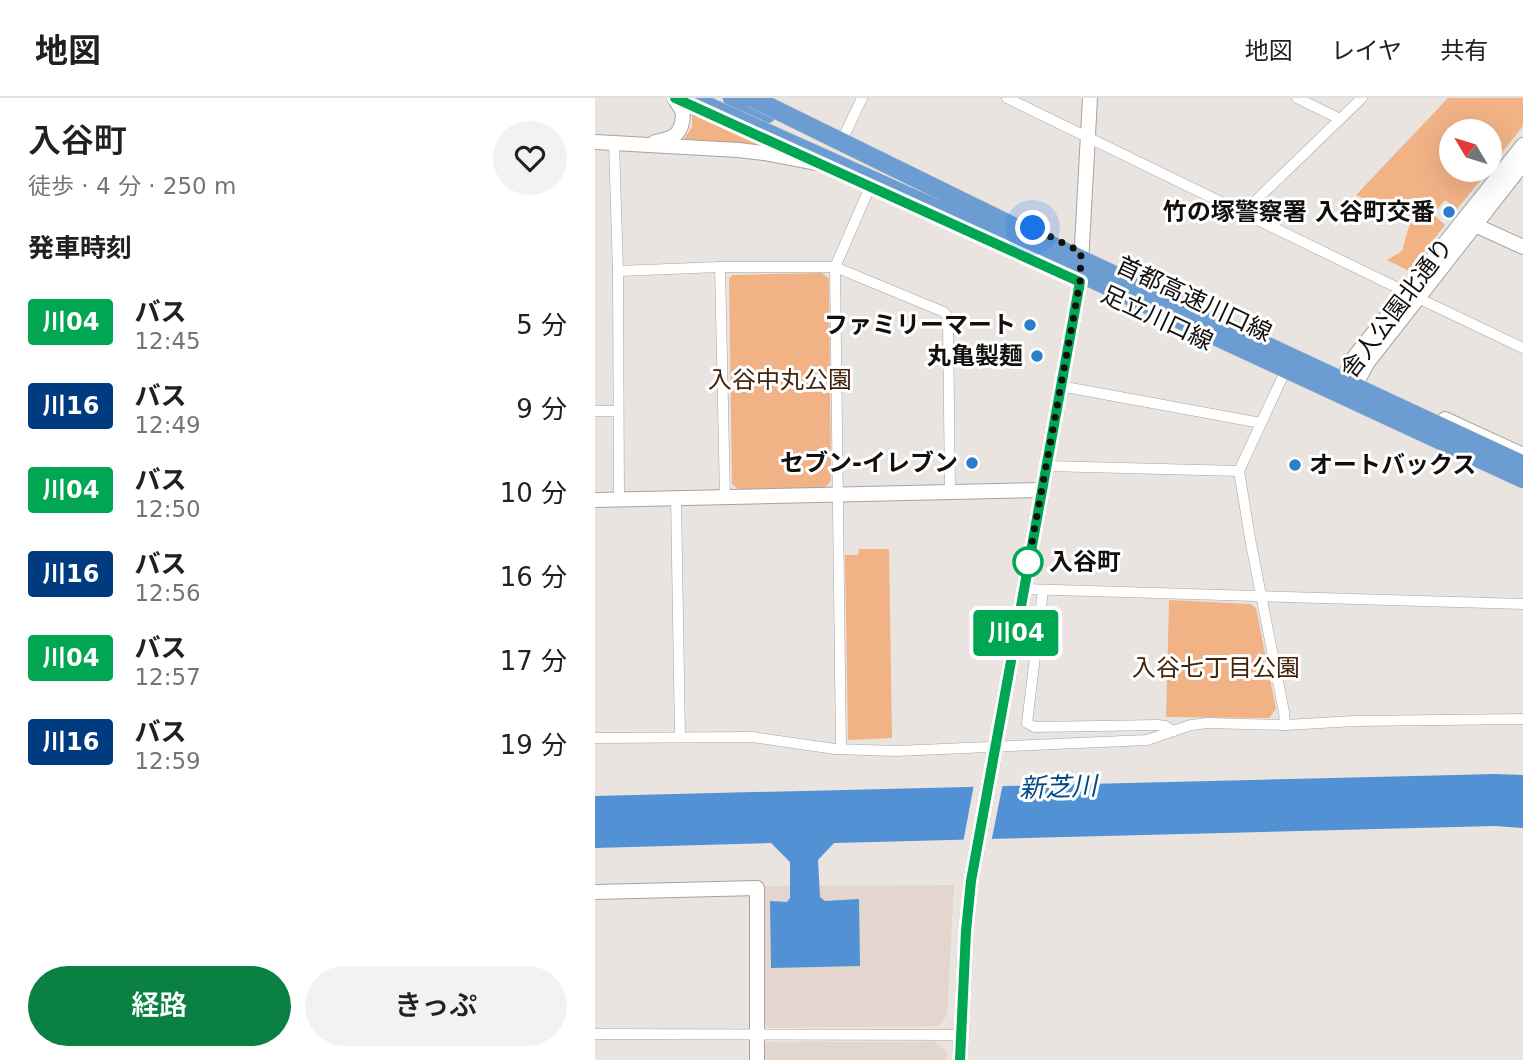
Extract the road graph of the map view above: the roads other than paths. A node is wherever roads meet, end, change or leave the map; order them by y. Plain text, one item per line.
1 (675, 98) edge
2 (690, 98) edge
3 (709, 98) edge
4 (732, 98) edge
5 (752, 98) edge
6 (764, 98) edge
7 (862, 98) edge
8 (1007, 98) edge
9 (1090, 98) edge
10 (1297, 98) edge
11 (1362, 98) edge
12 (1339, 119) junction
13 (844, 136) junction
14 (1088, 138) junction
15 (595, 142) edge
16 (614, 143) junction
17 (639, 144) junction
18 (1523, 145) edge
19 (816, 163) junction
20 (1523, 164) edge
21 (864, 165) junction
22 (870, 187) junction
23 (957, 191) junction
24 (1246, 213) junction
25 (946, 221) junction
26 (1470, 221) junction
27 (1523, 247) edge
28 (1081, 252) junction
29 (720, 267) junction
30 (835, 267) junction
31 (618, 271) junction
32 (1080, 282) junction
33 (1412, 295) junction
34 (1523, 348) edge
35 (1283, 376) junction
36 (1352, 376) junction
37 (1060, 386) junction
38 (1339, 403) junction
39 (595, 411) edge
40 (618, 411) junction
41 (1261, 423) junction
42 (1523, 455) edge
43 (1523, 465) edge
44 (1046, 467) junction
45 (1239, 471) junction
46 (1523, 479) edge
47 (1523, 489) edge
48 (1041, 490) junction
49 (950, 492) junction
50 (838, 495) junction
51 (725, 497) junction
52 (676, 498) junction
53 (595, 500) edge
54 (619, 500) junction
55 (1024, 589) junction
56 (1043, 590) junction
57 (1261, 596) junction
58 (1523, 604) edge
59 (1523, 719) edge
60 (1285, 725) junction
61 (1173, 732) junction
62 (680, 737) junction
63 (595, 738) edge
64 (841, 749) junction
65 (994, 753) junction
66 (595, 892) edge
67 (595, 1034) edge
68 (961, 1035) junction
69 (757, 1036) junction
70 (757, 1060) edge
71 (960, 1060) edge

1 - 17 main road
1 - 19 main road, 足立川口線
2 - 46 highway, 首都高速川口線, bridge
3 - 21 highway, bridge
4 - 21 highway
5 - 43 highway, 首都高速川口線, bridge
6 - 13 main road, 足立川口線
7 - 13 street
8 - 14 street
9 - 14 main road
10 - 12 street
11 - 12 street
12 - 24 street
13 - 23 main road, 足立川口線
14 - 24 street
14 - 28 main road
15 - 16 main road
16 - 17 main road
16 - 31 street
17 - 19 main road
18 - 26 main road, 舎人公園北通り
19 - 22 main road, 足立川口線
20 - 26 main road, 舎人公園北通り
21 - 23 highway
21 - 25 highway
22 - 25 main road, 足立川口線
22 - 30 street
23 - 28 main road, 足立川口線
24 - 33 street
25 - 32 main road, 足立川口線
26 - 27 main road
26 - 33 main road, 舎人公園北通り
28 - 32 main road
28 - 36 main road, 足立川口線
29 - 30 street
29 - 31 street
29 - 51 street
30 - 49 street
30 - 50 street
31 - 40 street
32 - 35 main road, 足立川口線
32 - 37 main road
33 - 34 street
33 - 36 main road, 舎人公園北通り
35 - 38 main road, 足立川口線
35 - 41 street
36 - 38 main road, 舎人公園北通り
36 - 42 main road, 足立川口線
37 - 41 street
37 - 44 main road
38 - 47 main road, 足立川口線
39 - 40 street
40 - 54 street
41 - 45 street
44 - 45 street
44 - 48 main road
45 - 57 street
48 - 49 main road
48 - 55 main road
49 - 50 main road
50 - 51 main road
50 - 64 street
51 - 52 main road
52 - 54 main road
52 - 62 street
53 - 54 main road
55 - 56 street
55 - 65 main road
56 - 57 street
56 - 61 street
57 - 58 street
57 - 60 street
59 - 60 street
60 - 61 street
61 - 65 street
62 - 63 street
62 - 64 street
64 - 65 street
65 - 68 main road
66 - 69 main road
67 - 69 street
68 - 69 street
68 - 71 main road
69 - 70 main road

